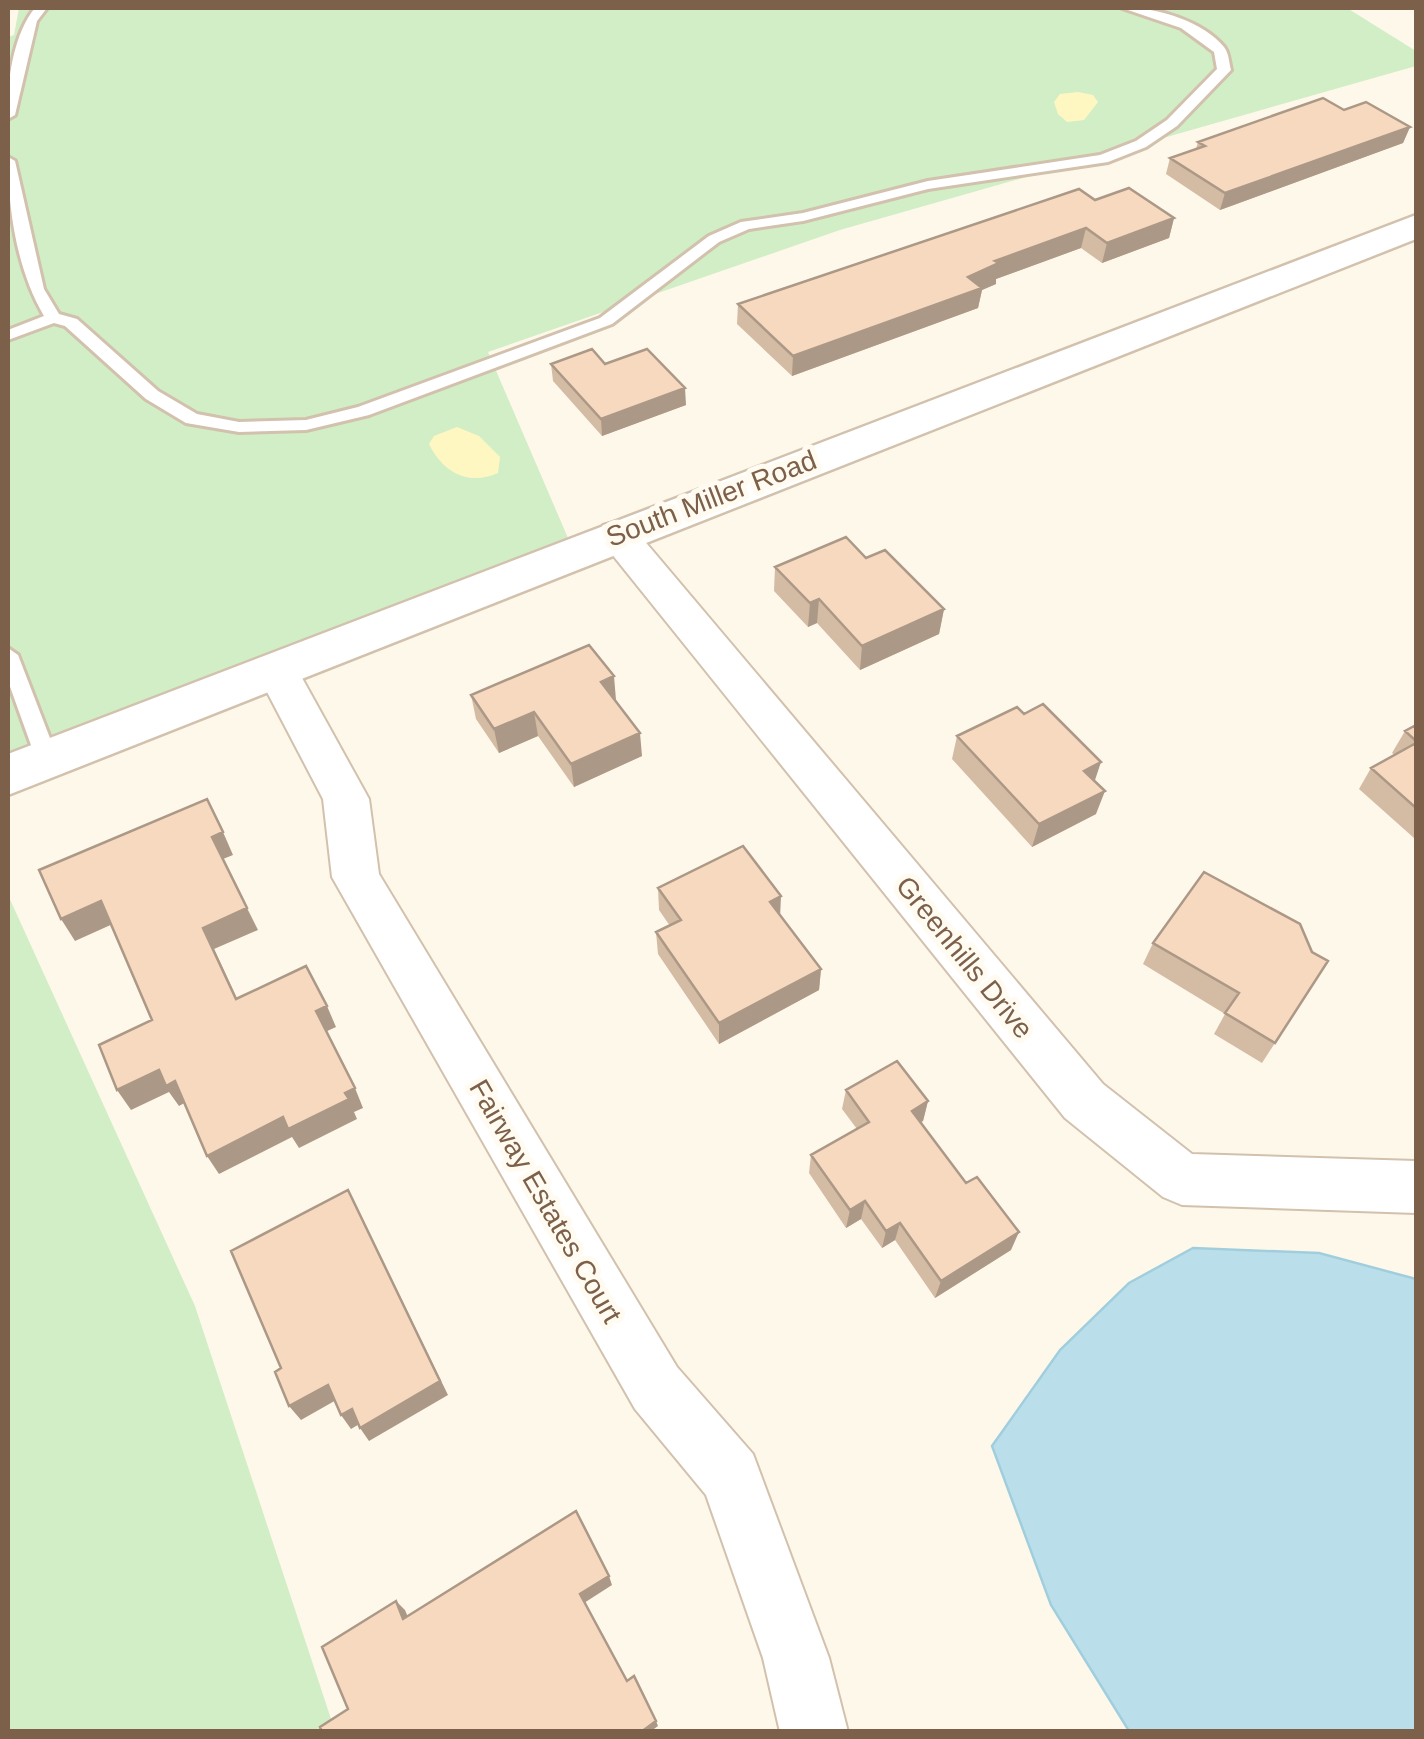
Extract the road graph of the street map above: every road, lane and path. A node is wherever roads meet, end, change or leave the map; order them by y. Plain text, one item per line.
1 (41, 8) edge
2 (1128, 8) edge
3 (8, 115) edge
4 (8, 161) edge
5 (1416, 226) edge
6 (53, 318) junction
7 (8, 335) edge
8 (617, 534) junction
9 (8, 654) edge
10 (276, 670) junction
11 (27, 767) edge
12 (1416, 1187) edge
13 (814, 1732) edge

1 - 3 lane
2 - 6 lane
4 - 6 lane
5 - 8 street, South Miller Road
6 - 7 lane
8 - 10 street, South Miller Road
8 - 12 street, Greenhills Drive
9 - 11 lane
10 - 11 street, South Miller Road
10 - 13 street, Fairway Estates Court

